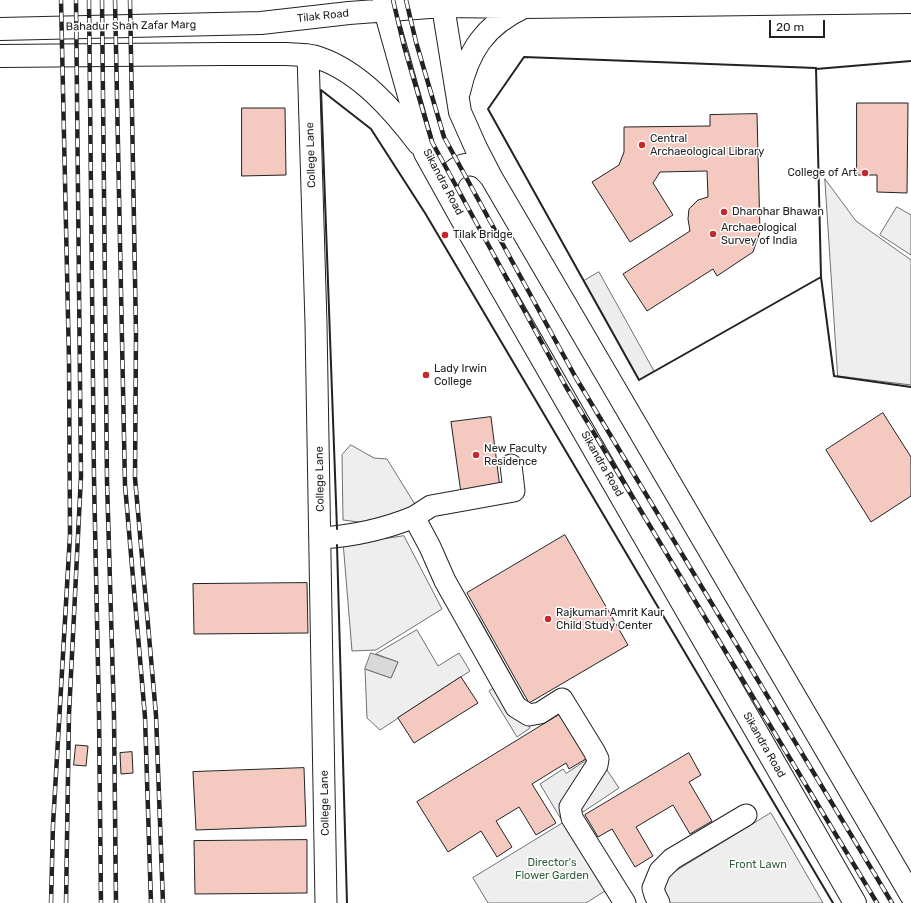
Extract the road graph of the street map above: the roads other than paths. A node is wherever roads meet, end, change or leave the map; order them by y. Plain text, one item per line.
1 (911, 2) edge
2 (442, 3) edge
3 (384, 5) edge
4 (525, 7) junction
5 (261, 23) junction
6 (0, 29) edge
7 (262, 54) junction
8 (308, 55) junction
9 (0, 56) edge
10 (458, 99) junction
11 (425, 153) junction
12 (491, 177) junction
13 (450, 198) junction
14 (511, 465) dead end
15 (414, 516) junction
16 (321, 538) junction
17 (746, 814) dead end
18 (911, 894) edge
19 (656, 895) edge
20 (326, 903) edge
21 (625, 903) edge
22 (855, 903) edge

1 - 4 main road, Tilak Road
2 - 3 main road, Tilak Road
2 - 4 main road, Tilak Road
2 - 10 main road
3 - 5 main road, Tilak Road
3 - 11 main road, Sikandra Road
4 - 10 main road
5 - 6 main road, Bahadur Shah Zafar Marg
5 - 7 main road
7 - 8 main road
7 - 9 main road
8 - 11 main road
8 - 16 street, College Lane
10 - 12 main road
11 - 13 main road, Sikandra Road
12 - 13 main road
12 - 18 main road
13 - 22 main road, Sikandra Road
14 - 15 street
15 - 16 street
15 - 21 street
16 - 20 street, College Lane
17 - 19 street
19 - 21 street

